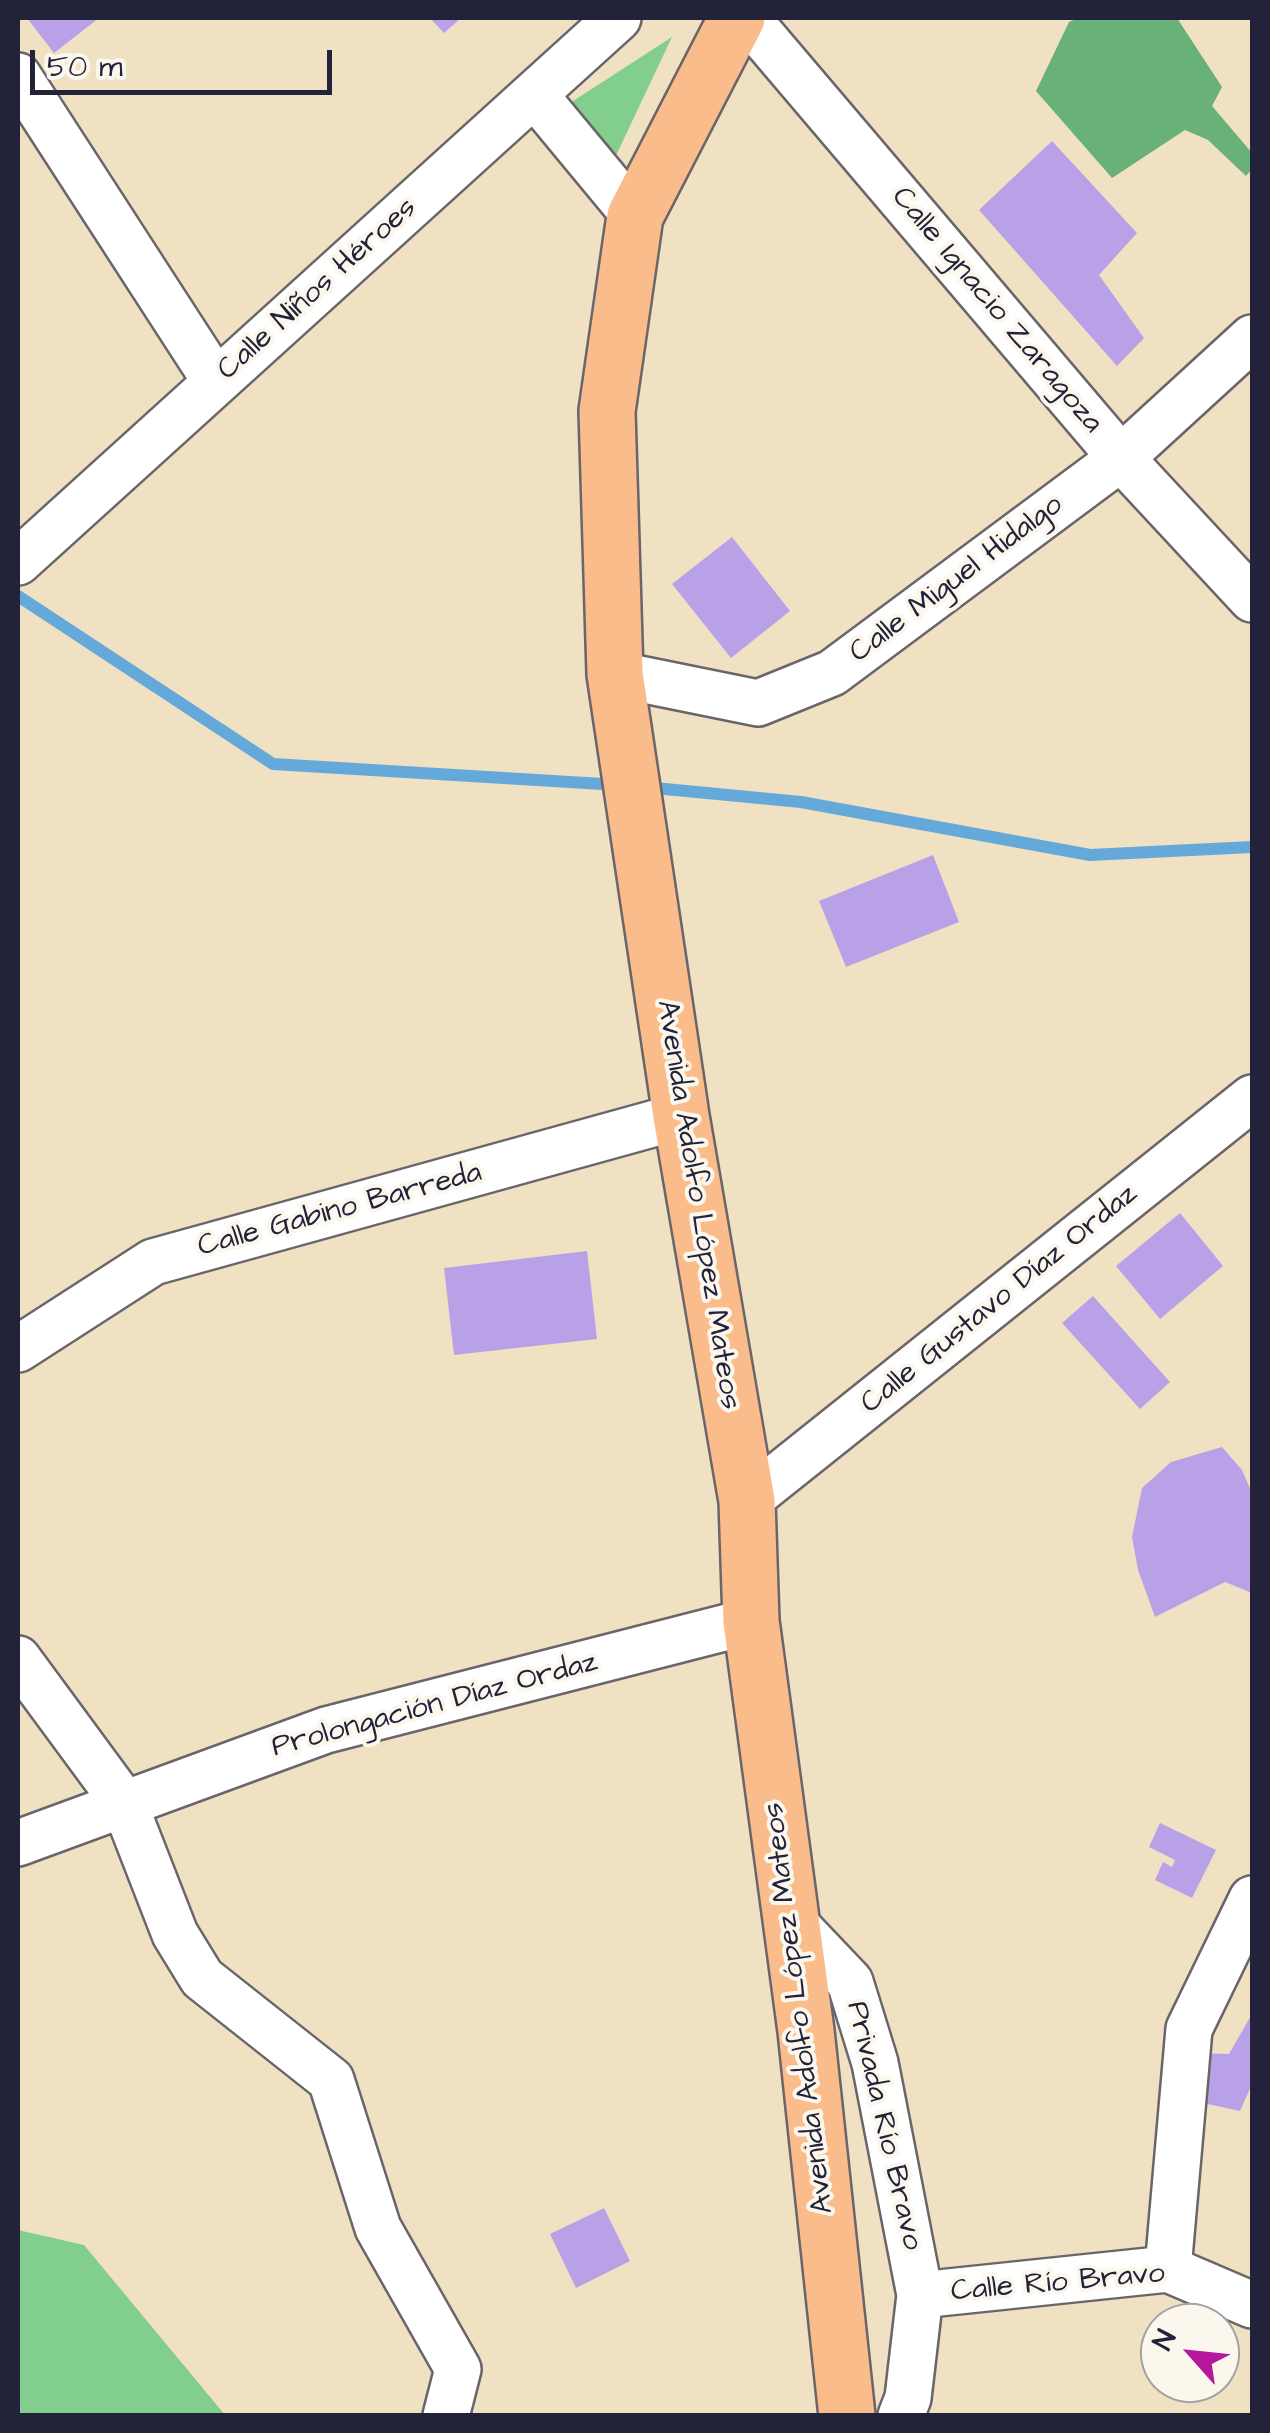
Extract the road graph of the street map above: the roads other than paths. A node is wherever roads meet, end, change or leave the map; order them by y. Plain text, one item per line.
1 (618, 18) edge
2 (737, 18) edge
3 (747, 18) edge
4 (18, 76) edge
5 (534, 94) junction
6 (635, 216) junction
7 (1252, 338) edge
8 (216, 382) junction
9 (1121, 458) junction
10 (18, 562) edge
11 (1252, 599) edge
12 (614, 674) junction
13 (1252, 1098) edge
14 (681, 1116) junction
15 (18, 1349) edge
16 (746, 1501) junction
17 (751, 1621) junction
18 (18, 1659) edge
19 (124, 1803) junction
20 (18, 1842) edge
21 (1252, 1900) edge
22 (792, 1920) junction
23 (1168, 2269) junction
24 (920, 2295) junction
25 (1252, 2305) edge
26 (446, 2416) edge
27 (847, 2416) edge
28 (901, 2416) edge

1 - 5 street, Calle Niños Héroes
2 - 6 main road, Avenida Adolfo López Mateos
3 - 9 street, Calle Ignacio Zaragoza
4 - 8 street
5 - 6 street
5 - 8 street, Calle Niños Héroes
6 - 12 main road, Avenida Adolfo López Mateos
7 - 9 street, Calle Miguel Hidalgo
8 - 10 street, Calle Niños Héroes
9 - 11 street, Calle Ignacio Zaragoza
9 - 12 street, Calle Miguel Hidalgo
12 - 14 main road, Avenida Adolfo López Mateos
13 - 16 street, Calle Gustavo Díaz Ordaz
14 - 15 street, Calle Gabino Barreda
14 - 16 main road, Avenida Adolfo López Mateos
16 - 17 main road, Avenida Adolfo López Mateos
17 - 19 street, Prolongación Díaz Ordaz
17 - 22 main road, Avenida Adolfo López Mateos
18 - 19 street
19 - 20 street, Prolongación Díaz Ordaz
19 - 26 street
21 - 23 street
22 - 24 street, Privada Río Bravo
22 - 27 main road, Avenida Adolfo López Mateos
23 - 24 street, Calle Río Bravo
23 - 25 street, Calle Río Bravo
24 - 28 street, Calle Río Bravo

